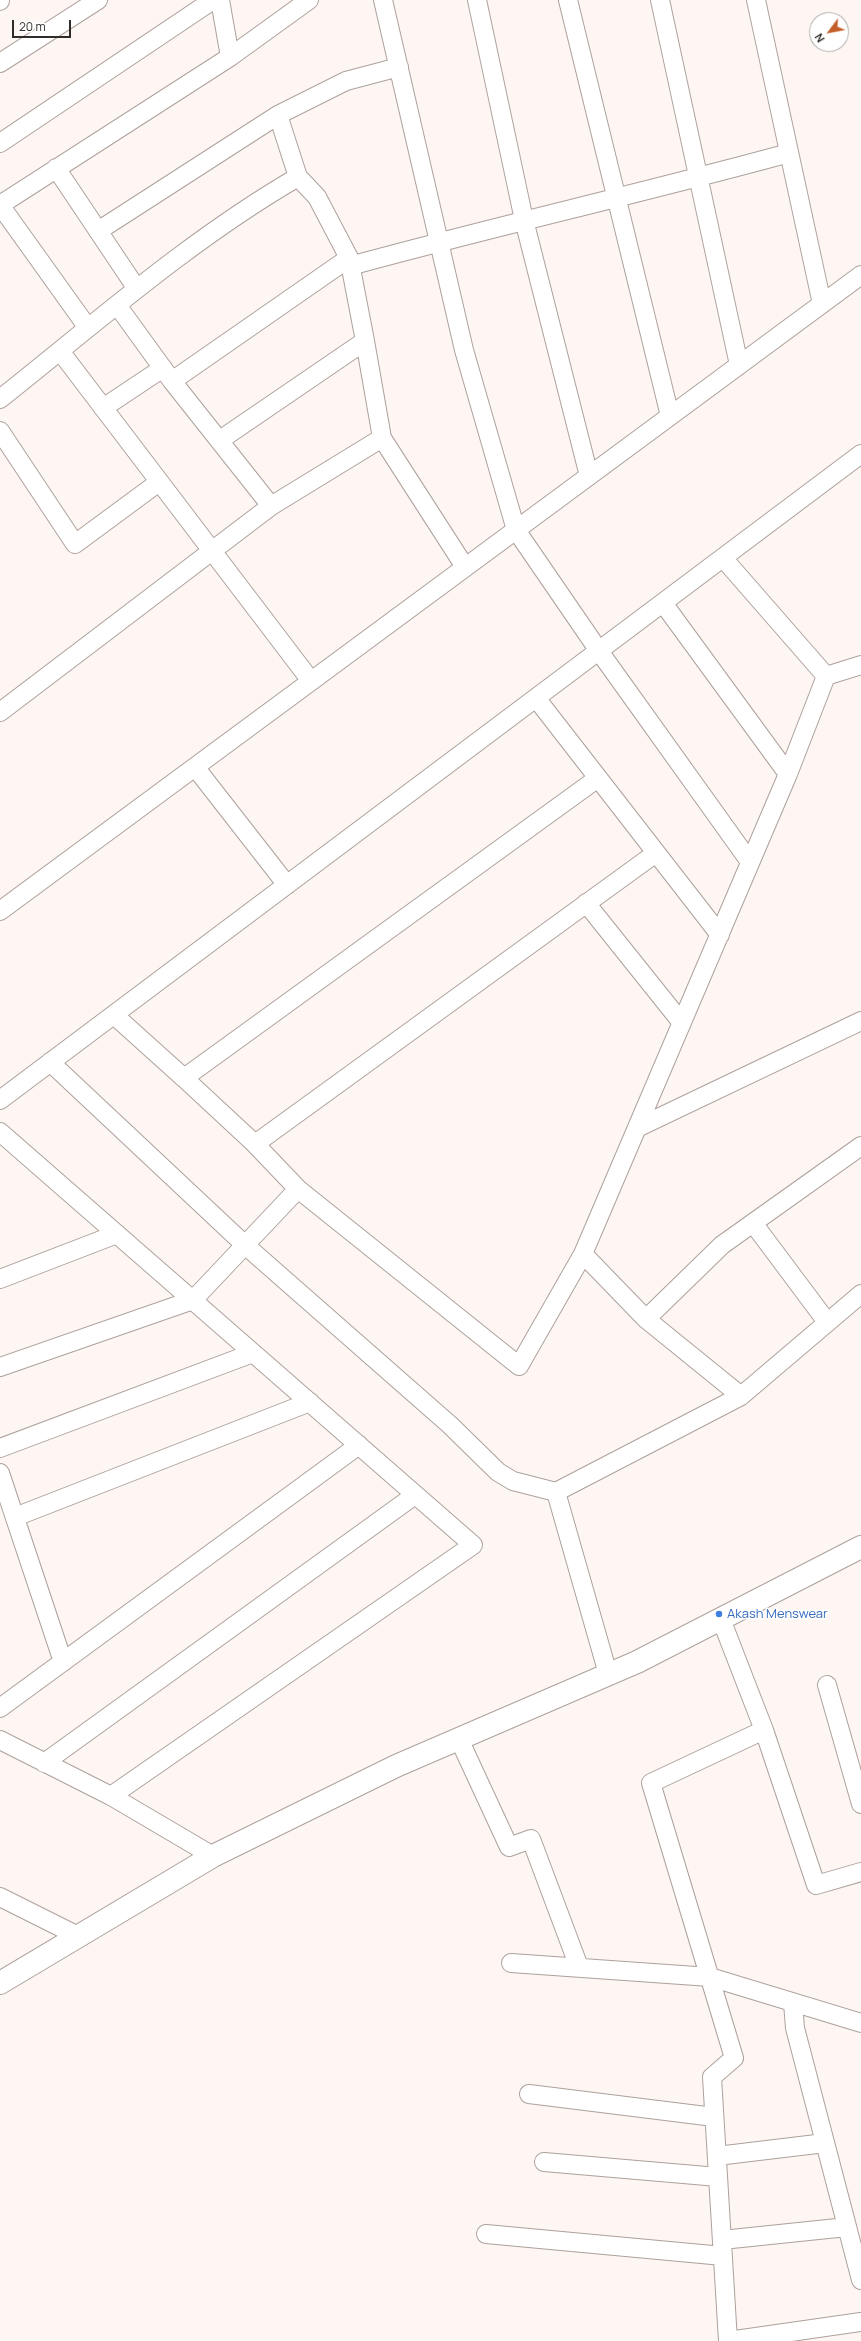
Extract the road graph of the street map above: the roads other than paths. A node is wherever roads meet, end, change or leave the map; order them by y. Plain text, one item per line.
1 (98, 0) edge
2 (213, 0) edge
3 (220, 0) edge
4 (309, 0) edge
5 (384, 0) edge
6 (477, 0) edge
7 (568, 0) edge
8 (660, 0) edge
9 (756, 0) edge
10 (230, 57) junction
11 (0, 63) edge
12 (399, 67) junction
13 (278, 115) junction
14 (0, 143) edge
15 (789, 153) junction
16 (56, 168) junction
17 (298, 178) junction
18 (699, 178) junction
19 (617, 199) junction
20 (0, 205) edge
21 (524, 220) junction
22 (98, 231) junction
23 (439, 242) junction
24 (349, 262) junction
25 (861, 275) edge
26 (137, 289) junction
27 (822, 304) junction
28 (117, 305) junction
29 (88, 328) junction
30 (366, 341) junction
31 (60, 351) junction
32 (739, 365) junction
33 (168, 374) junction
34 (0, 399) edge
35 (103, 408) junction
36 (670, 416) junction
37 (0, 431) edge
38 (382, 438) junction
39 (220, 440) junction
40 (861, 454) edge
41 (589, 476) junction
42 (159, 482) junction
43 (271, 506) junction
44 (516, 530) junction
45 (212, 552) junction
46 (723, 558) junction
47 (465, 567) junction
48 (663, 603) junction
49 (599, 651) junction
50 (861, 665) edge
51 (826, 676) junction
52 (311, 682) junction
53 (536, 698) junction
54 (1, 710) edge
55 (195, 767) junction
56 (788, 774) junction
57 (598, 778) junction
58 (656, 853) junction
59 (750, 862) junction
60 (287, 885) junction
61 (586, 903) junction
62 (0, 911) edge
63 (720, 935) junction
64 (114, 1015) junction
65 (861, 1021) edge
66 (682, 1023) junction
67 (50, 1062) junction
68 (184, 1078) junction
69 (0, 1100) edge
70 (637, 1128) junction
71 (0, 1132) edge
72 (255, 1144) junction
73 (861, 1146) edge
74 (298, 1189) junction
75 (753, 1223) junction
76 (117, 1234) junction
77 (245, 1245) junction
78 (583, 1254) junction
79 (0, 1279) edge
80 (861, 1294) edge
81 (193, 1300) junction
82 (646, 1319) junction
83 (827, 1322) junction
84 (253, 1352) junction
85 (0, 1367) edge
86 (741, 1396) junction
87 (310, 1402) junction
88 (359, 1445) junction
89 (0, 1448) edge
90 (0, 1473) edge
91 (556, 1492) junction
92 (415, 1495) junction
93 (14, 1518) junction
94 (861, 1548) edge
95 (721, 1619) junction
96 (63, 1662) junction
97 (608, 1674) junction
98 (827, 1685) dead end
99 (0, 1708) edge
100 (764, 1730) junction
101 (1, 1737) edge
102 (459, 1739) junction
103 (44, 1763) junction
104 (111, 1796) junction
105 (861, 1804) edge
106 (213, 1856) junction
107 (861, 1872) edge
108 (0, 1897) edge
109 (78, 1936) junction
110 (512, 1962) dead end
111 (579, 1967) junction
112 (710, 1977) junction
113 (0, 1983) edge
114 (793, 2003) junction
115 (861, 2023) edge
116 (529, 2094) dead end
117 (714, 2117) junction
118 (825, 2143) junction
119 (717, 2156) junction
120 (544, 2162) dead end
121 (718, 2176) junction
122 (847, 2227) junction
123 (486, 2234) dead end
124 (722, 2248) junction
125 (861, 2280) edge
126 (861, 2322) edge
127 (728, 2341) edge

1 - 11 street
2 - 14 street
3 - 10 street
4 - 10 street
5 - 12 street
6 - 21 street
7 - 19 street
8 - 18 street
9 - 15 street
10 - 16 street
12 - 13 street
12 - 23 street
13 - 17 street
13 - 22 street
15 - 18 street
15 - 27 street
16 - 20 street
16 - 22 street
17 - 24 street
17 - 26 street
18 - 19 street
18 - 32 street
19 - 21 street
19 - 36 street
20 - 29 street
21 - 23 street
21 - 41 street
22 - 26 street
23 - 24 street
23 - 44 street
24 - 30 street
24 - 33 street
25 - 27 street
26 - 28 street
27 - 32 street
28 - 29 street
28 - 33 street
29 - 31 street
30 - 38 street
30 - 39 street
31 - 34 street
31 - 35 street
32 - 36 street
33 - 35 street
33 - 39 street
35 - 42 street
36 - 41 street
37 - 42 street
38 - 43 street
38 - 47 street
39 - 43 street
40 - 46 street
41 - 44 street
42 - 45 street
43 - 45 street
44 - 47 street
44 - 49 street
45 - 52 street
45 - 54 street
46 - 48 street
46 - 51 street
47 - 52 street
48 - 49 street
48 - 56 street
49 - 53 street
49 - 59 street
50 - 51 street
51 - 56 street
52 - 55 street
53 - 57 street
53 - 60 street
55 - 60 street
55 - 62 street
56 - 59 street
57 - 58 street
57 - 68 street
58 - 61 street
58 - 63 street
59 - 63 street
60 - 64 street
61 - 66 street
61 - 72 street
63 - 66 street
64 - 67 street
64 - 68 street
65 - 70 street
66 - 70 street
67 - 69 street
67 - 77 street
68 - 72 street
70 - 78 street
71 - 76 street
72 - 74 street
73 - 75 street
74 - 77 street
74 - 78 street
75 - 82 street
75 - 83 street
76 - 79 street
76 - 81 street
77 - 81 street
77 - 91 street
78 - 82 street
80 - 83 street
81 - 84 street
81 - 85 street
82 - 86 street
83 - 86 street
84 - 87 street
84 - 89 street
86 - 91 street
87 - 88 street
87 - 93 street
88 - 92 street
88 - 96 street
90 - 93 street
91 - 97 street
92 - 103 street
92 - 104 street
93 - 96 street
94 - 95 street
95 - 97 street
95 - 100 street
96 - 99 street
97 - 102 street
98 - 105 street
100 - 107 street
100 - 112 street
101 - 103 street
102 - 106 street
102 - 111 street
103 - 104 street
104 - 106 street
106 - 109 street
108 - 109 street
109 - 113 street
110 - 111 street
111 - 112 street
112 - 114 street
112 - 117 street
114 - 115 street
114 - 118 street
116 - 117 street
117 - 119 street
118 - 119 street
118 - 122 street
119 - 121 street
120 - 121 street
121 - 124 street
122 - 124 street
122 - 125 street
123 - 124 street
124 - 127 street
126 - 127 street

